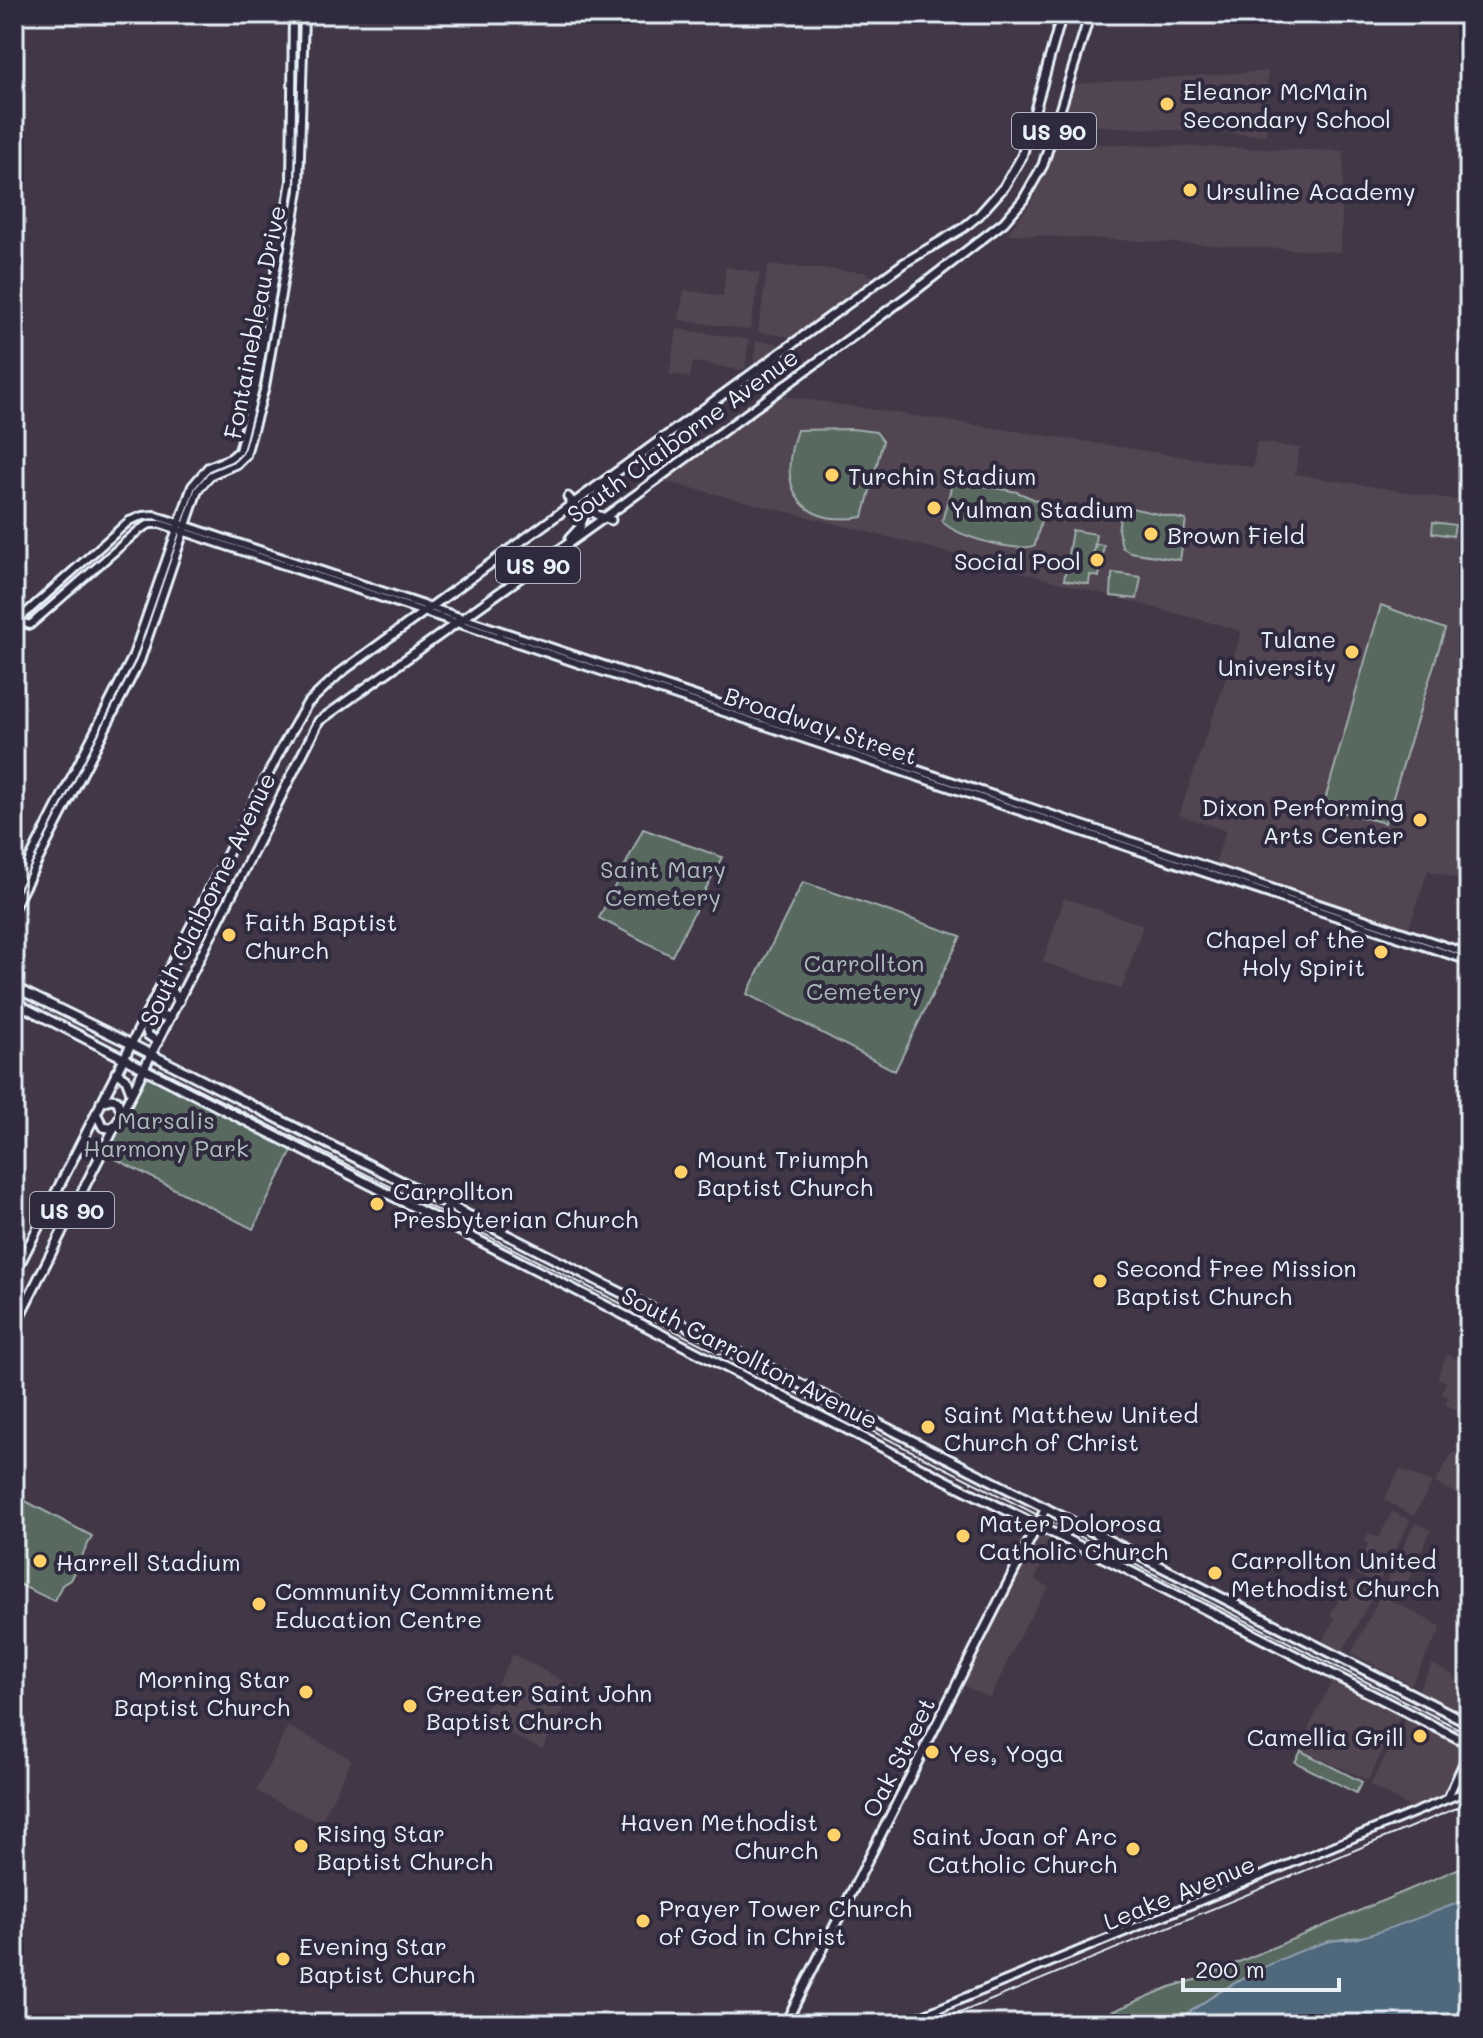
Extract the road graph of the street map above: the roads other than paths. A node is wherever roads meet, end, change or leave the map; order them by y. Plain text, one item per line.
1 (293, 14) edge
2 (304, 14) edge
3 (1062, 14) edge
4 (1090, 14) edge
5 (642, 453) junction
6 (571, 500) junction
7 (608, 519) junction
8 (177, 526) junction
9 (185, 528) junction
10 (544, 560) junction
11 (427, 610) junction
12 (15, 620) edge
13 (460, 621) junction
14 (14, 890) edge
15 (14, 908) edge
16 (1469, 954) edge
17 (1469, 961) edge
18 (14, 987) edge
19 (158, 992) junction
20 (179, 1001) junction
21 (14, 1002) edge
22 (150, 1006) junction
23 (71, 1015) junction
24 (171, 1016) junction
25 (144, 1019) junction
26 (64, 1028) junction
27 (158, 1042) junction
28 (131, 1044) junction
29 (151, 1055) junction
30 (123, 1059) junction
31 (144, 1070) junction
32 (116, 1072) junction
33 (218, 1090) junction
34 (131, 1094) junction
35 (101, 1102) junction
36 (207, 1102) junction
37 (96, 1113) junction
38 (122, 1113) junction
39 (115, 1125) junction
40 (14, 1275) edge
41 (14, 1327) edge
42 (1046, 1508) junction
43 (1038, 1525) junction
44 (1469, 1723) edge
45 (1469, 1744) edge
46 (1469, 1751) edge
47 (1469, 1783) edge
48 (1467, 1791) edge
49 (1447, 1799) junction
50 (785, 2024) edge
51 (901, 2024) edge

1 - 8 street, Fontainebleau Drive
2 - 9 street, Fontainebleau Drive
3 - 5 main road, South Claiborne Avenue / US 90
4 - 7 main road, South Claiborne Avenue / US 90
5 - 6 main road, South Claiborne Avenue / US 90
5 - 7 main road
6 - 10 main road
6 - 11 main road, South Claiborne Avenue / US 90
7 - 10 main road, South Claiborne Avenue / US 90
8 - 9 street, Broadway Street
8 - 12 street, Broadway Street
8 - 12 street
8 - 14 street, Fontainebleau Drive
9 - 11 street, Broadway Street
9 - 15 street, Fontainebleau Drive
10 - 13 main road, South Claiborne Avenue / US 90
11 - 13 street, Broadway Street
11 - 19 main road, South Claiborne Avenue / US 90
13 - 16 street, Broadway Street
13 - 17 street, Broadway Street
13 - 20 main road, South Claiborne Avenue / US 90
18 - 23 main road, South Carrollton Avenue
19 - 20 main road
19 - 22 main road, South Claiborne Avenue / US 90
20 - 24 main road, South Claiborne Avenue / US 90
21 - 26 main road, South Carrollton Avenue
22 - 24 main road
22 - 25 main road, South Claiborne Avenue / US 90
23 - 26 main road
23 - 28 main road, South Carrollton Avenue
24 - 27 main road, South Claiborne Avenue / US 90
25 - 27 main road
25 - 28 main road, South Claiborne Avenue / US 90
26 - 30 main road, South Carrollton Avenue
27 - 29 main road, South Claiborne Avenue / US 90
28 - 29 main road, South Carrollton Avenue
28 - 30 main road, South Claiborne Avenue / US 90
29 - 31 main road, South Claiborne Avenue / US 90
29 - 33 main road, South Carrollton Avenue
30 - 31 main road, South Carrollton Avenue
30 - 32 main road, South Claiborne Avenue / US 90
31 - 34 main road, South Claiborne Avenue / US 90
31 - 36 main road, South Carrollton Avenue
32 - 34 main road
32 - 35 main road, South Claiborne Avenue / US 90
33 - 36 main road
33 - 42 main road, South Carrollton Avenue
34 - 38 main road, South Claiborne Avenue / US 90
35 - 37 main road, South Claiborne Avenue / US 90
35 - 38 main road
36 - 43 main road, South Carrollton Avenue
37 - 39 main road
37 - 40 main road, South Claiborne Avenue / US 90
38 - 39 main road, South Claiborne Avenue / US 90
39 - 41 main road, South Claiborne Avenue / US 90
42 - 43 main road, Oak Street
42 - 44 main road, South Carrollton Avenue
43 - 45 main road, South Carrollton Avenue
43 - 50 main road, Oak Street
46 - 49 street
47 - 48 street
48 - 49 street, Leake Avenue
49 - 51 street, Leake Avenue

